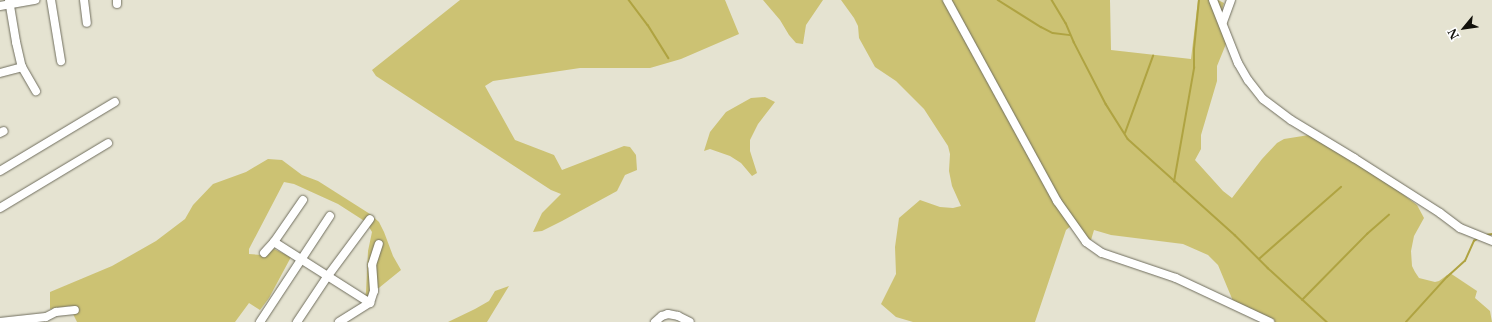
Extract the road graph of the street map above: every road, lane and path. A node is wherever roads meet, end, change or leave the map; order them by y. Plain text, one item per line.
1 (34, 0) edge
2 (51, 0) edge
3 (84, 0) edge
4 (947, 0) edge
5 (1214, 0) edge
6 (1231, 0) edge
7 (10, 2) edge
8 (0, 6) edge
9 (1223, 22) junction
10 (87, 23) dead end
11 (61, 61) dead end
12 (22, 67) junction
13 (0, 73) edge
14 (36, 91) dead end
15 (115, 102) dead end
16 (108, 143) dead end
17 (0, 171) edge
18 (303, 200) dead end
19 (0, 208) edge
20 (330, 216) dead end
21 (370, 219) dead end
22 (1491, 240) edge
23 (274, 242) junction
24 (379, 244) dead end
25 (264, 253) dead end
26 (301, 259) junction
27 (327, 277) junction
28 (370, 304) junction
29 (75, 310) dead end
30 (0, 322) edge
31 (260, 322) edge
32 (297, 322) edge
33 (339, 322) edge
34 (655, 322) edge
35 (690, 322) edge
36 (1270, 322) edge

1 - 7 street
2 - 11 street
3 - 10 street
4 - 36 street
5 - 9 street
6 - 9 street
7 - 8 street
7 - 12 street
9 - 22 street
12 - 13 street
12 - 14 street
15 - 17 street
16 - 19 street
18 - 23 street
20 - 26 street
21 - 27 street
23 - 25 street
23 - 26 street
24 - 28 street
26 - 27 street
26 - 31 street
27 - 28 street
27 - 32 street
28 - 33 street
29 - 30 street
34 - 35 street

